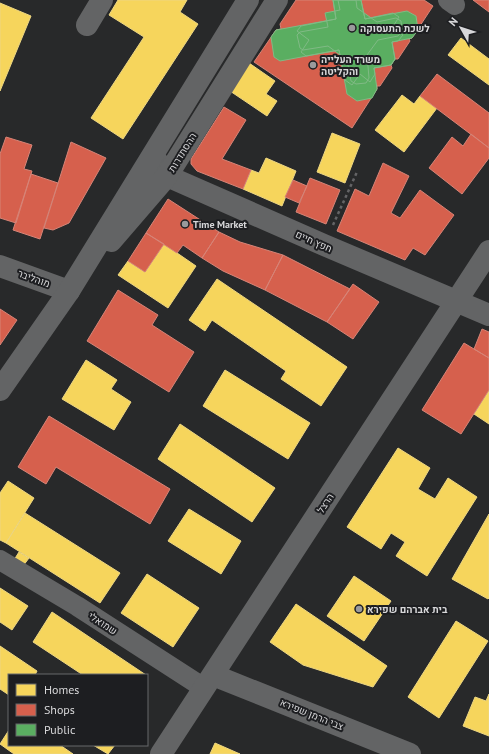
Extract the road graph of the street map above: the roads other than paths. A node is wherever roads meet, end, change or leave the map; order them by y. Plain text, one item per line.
1 (102, 0) edge
2 (248, 0) edge
3 (277, 0) edge
4 (87, 24) dead end
5 (155, 150) junction
6 (167, 176) junction
7 (489, 251) edge
8 (0, 266) edge
9 (69, 291) junction
10 (456, 302) junction
11 (489, 315) edge
12 (0, 390) edge
13 (0, 560) edge
14 (209, 682) junction
15 (162, 754) edge
16 (410, 754) edge

1 - 4 street
2 - 5 street, ההסתדרות
3 - 6 street, ההסתדרות
5 - 6 street
5 - 9 street, ההסתדרות
6 - 9 street, ההסתדרות
6 - 10 street, חפץ חיים
7 - 10 street, הרצל
8 - 9 street, מוהליבר
9 - 12 street, ההסתדרות
10 - 11 street, חפץ חיים
10 - 14 street, הרצל
13 - 14 street, שמואלי
14 - 15 street, הרצל
14 - 16 street, צבי הרמן שפירא

